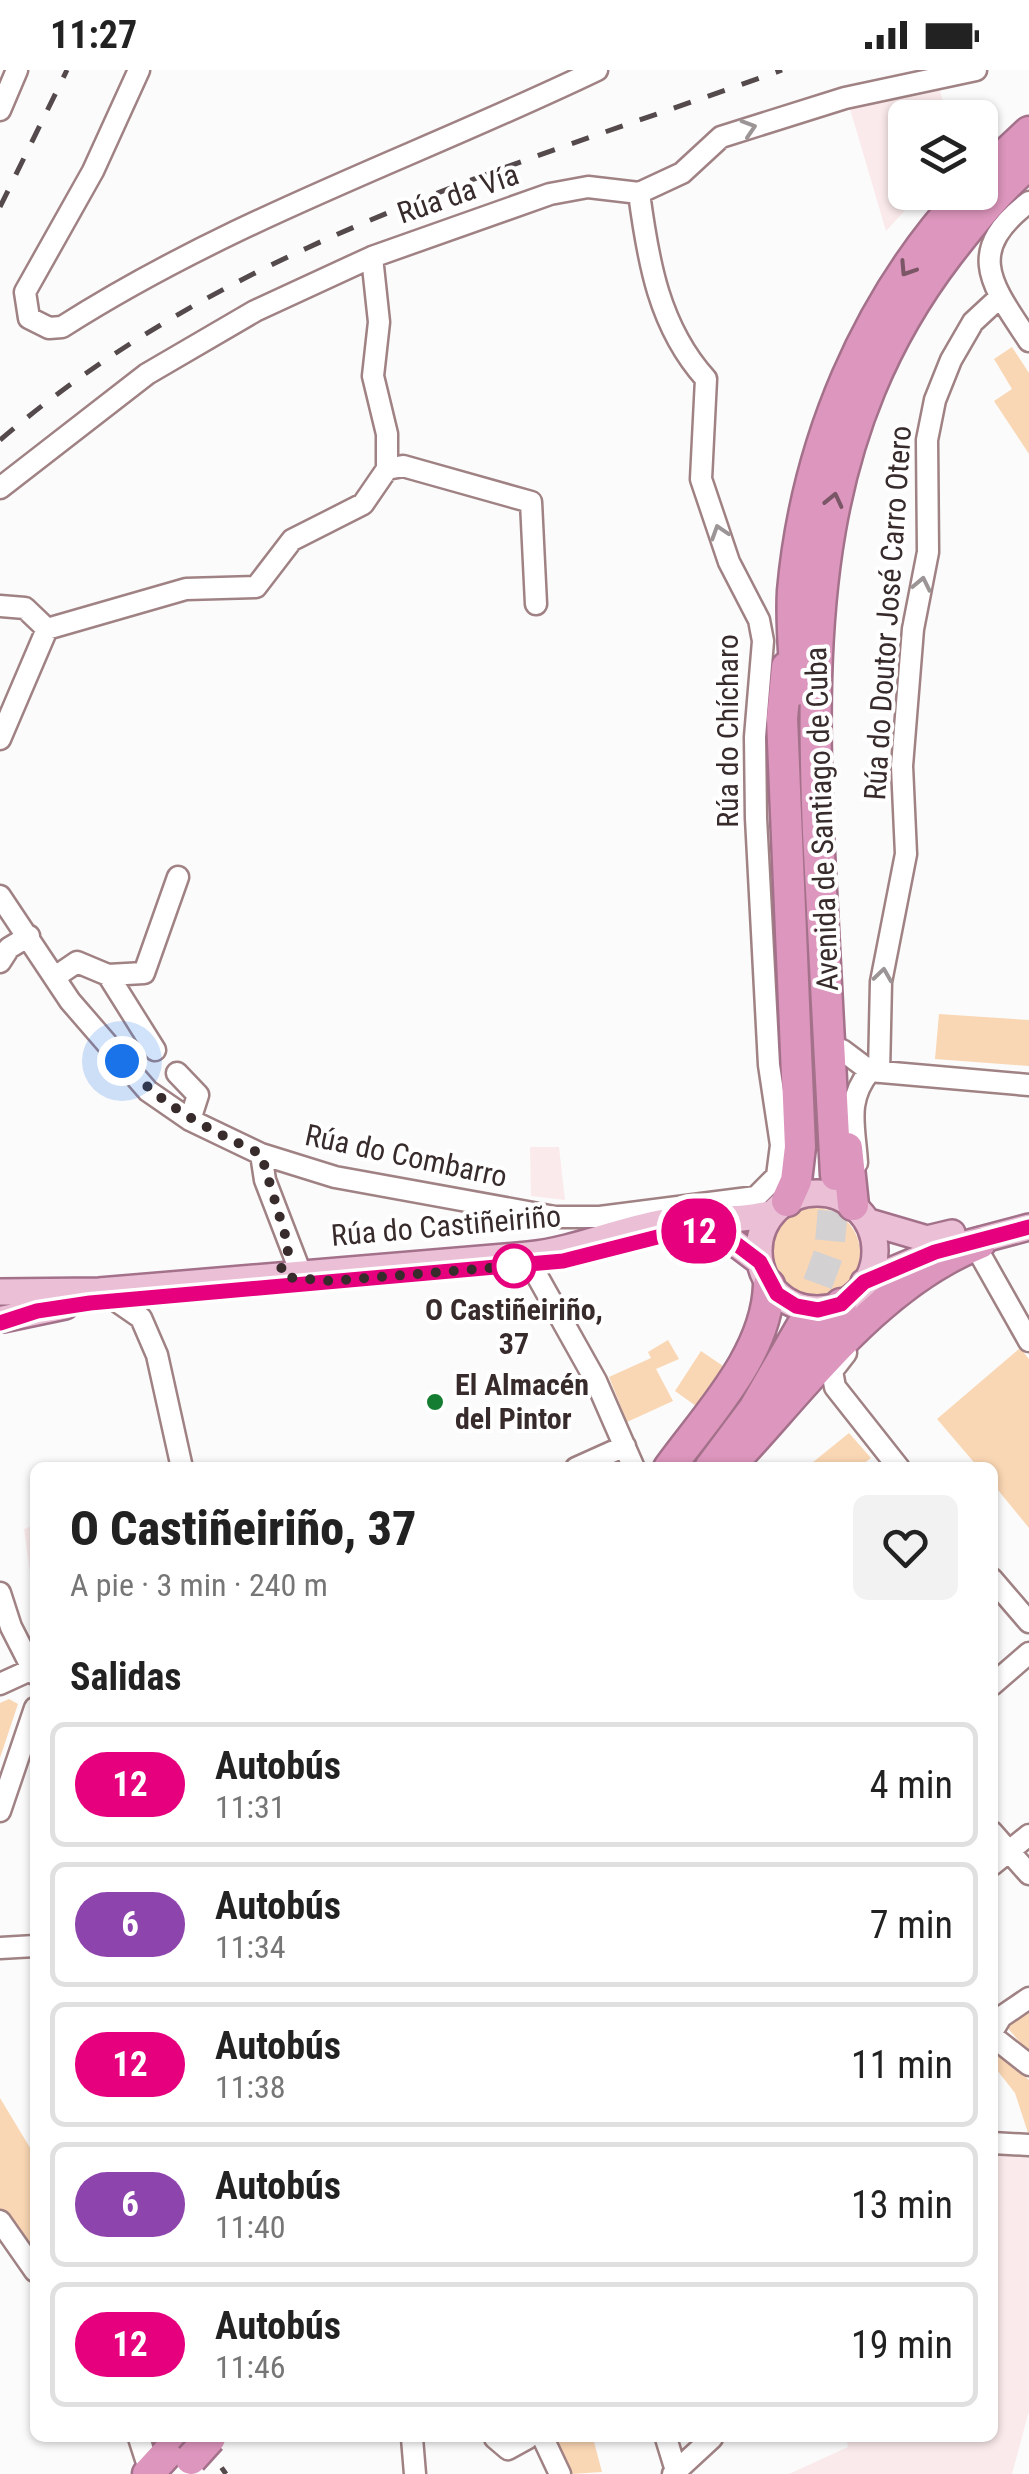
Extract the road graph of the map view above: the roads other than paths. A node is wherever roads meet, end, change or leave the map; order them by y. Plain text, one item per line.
1 (17, 70) edge
2 (139, 70) edge
3 (597, 70) edge
4 (976, 70) edge
5 (0, 110) edge
6 (1029, 132) edge
7 (998, 161) edge
8 (1029, 164) edge
9 (639, 194) junction
10 (1029, 202) edge
11 (952, 210) edge
12 (372, 256) junction
13 (996, 291) junction
14 (1029, 341) edge
15 (387, 469) junction
16 (0, 488) edge
17 (793, 594) junction
18 (536, 604) dead end
19 (0, 606) edge
20 (47, 629) junction
21 (816, 631) junction
22 (2, 731) edge
23 (178, 877) dead end
24 (0, 878) edge
25 (4, 899) edge
26 (29, 936) junction
27 (3, 952) edge
28 (108, 975) junction
29 (55, 977) junction
30 (155, 1050) dead end
31 (842, 1050) junction
32 (874, 1072) junction
33 (177, 1073) dead end
34 (1029, 1084) edge
35 (190, 1120) junction
36 (261, 1154) junction
37 (779, 1197) junction
38 (1029, 1211) edge
39 (862, 1214) junction
40 (600, 1217) joint
41 (1029, 1227) edge
42 (980, 1243) junction
43 (531, 1265) junction
44 (290, 1268) junction
45 (764, 1274) junction
46 (331, 1281) junction
47 (864, 1282) junction
48 (904, 1290) junction
49 (226, 1291) junction
50 (163, 1296) junction
51 (114, 1300) junction
52 (841, 1304) junction
53 (1, 1307) edge
54 (141, 1318) junction
55 (1029, 1341) edge
56 (796, 1395) junction
57 (844, 1400) junction
58 (625, 1446) junction
59 (181, 1462) edge
60 (589, 1462) edge
61 (632, 1462) edge
62 (673, 1462) edge
63 (694, 1462) edge
64 (727, 1462) edge
65 (727, 1462) edge
66 (728, 1462) edge
67 (894, 1462) edge
68 (998, 1586) edge
69 (0, 1597) edge
70 (1029, 1622) edge
71 (1029, 1654) edge
72 (30, 1661) edge
73 (30, 1672) edge
74 (998, 1680) edge
75 (0, 1684) edge
76 (30, 1723) edge
77 (0, 1811) edge
78 (1029, 1834) edge
79 (1000, 1858) edge
80 (1029, 1874) edge
81 (30, 1946) edge
82 (0, 1948) edge
83 (1029, 1998) edge
84 (998, 2023) edge
85 (998, 2039) edge
86 (1029, 2065) edge
87 (998, 2143) edge
88 (1029, 2144) edge
89 (0, 2221) edge
90 (30, 2263) edge
91 (148, 2442) edge
92 (412, 2442) edge
93 (500, 2442) edge
94 (521, 2442) edge
95 (545, 2442) edge
96 (667, 2442) edge
97 (708, 2442) edge
98 (173, 2454) edge
99 (675, 2473) edge
100 (415, 2474) edge
101 (560, 2474) edge

1 - 5 street
2 - 3 street
9 -> 4 street
6 - 7 highway
21 -> 8 highway, Avenida de Santiago de Cuba
9 - 12 street, Rúa da Vía
37 -> 9 street, Rúa do Chícharo
10 - 13 street
11 -> 17 highway, Avenida de Santiago de Cuba
12 - 15 street
12 - 16 street, Rúa da Vía
13 - 14 street
32 -> 13 street, Rúa do Doutor José Carro Otero
15 - 18 street
15 - 20 street
17 - 21 highway, Avenida de Santiago de Cuba
17 - 37 highway
19 - 20 street
20 - 22 street
21 - 31 highway
23 - 28 street
24 - 25 street, Rúa do Combarro
25 - 26 street, Rúa do Combarro
26 - 27 street
26 - 29 street, Rúa do Combarro
28 - 29 street
28 - 30 street
29 - 35 street, Rúa do Combarro
31 - 32 street
31 - 39 highway
32 - 34 street
32 - 39 street, Rúa do Doutor José Carro Otero
33 - 35 street
35 - 36 street, Rúa do Combarro
36 - 40 street, Rúa do Combarro
36 - 44 street, Rúa do Combarro
37 - 39 main road, Rúa do Castiñeiriño
37 - 40 street, Rúa do Castiñeiriño
37 - 44 main road, Rúa do Castiñeiriño
37 - 45 main road
38 - 39 main road, Rúa do Castiñeiriño
39 - 47 main road
41 - 42 main road
42 - 47 main road
42 - 48 highway
42 - 55 street
43 - 45 main road, Rúa do Castiñeiriño
43 - 46 main road, Rúa do Castiñeiriño
43 - 58 street
44 - 46 main road
44 - 49 main road
44 - 53 main road, Rúa do Castiñeiriño
45 - 52 main road, Rúa do Castiñeiriño
45 - 62 highway
46 - 49 main road, Rúa do Castiñeiriño
47 - 52 main road
48 - 56 highway
48 - 57 street
49 - 50 main road, Rúa do Castiñeiriño
50 - 51 main road, Rúa do Castiñeiriño
50 - 54 street
51 - 53 main road, Rúa do Castiñeiriño
51 - 54 street
52 - 64 highway
54 - 59 street
56 - 57 street
56 - 66 highway
57 - 67 street
58 - 60 street
58 - 61 street
63 - 65 highway
68 - 70 street
69 - 72 street
71 - 74 street
73 - 75 street
76 - 77 street
78 - 79 street
79 - 80 street
81 - 82 street
83 - 84 street
85 - 86 street
87 - 88 street
89 - 90 street
91 - 98 street
92 - 100 street
93 - 94 street
95 - 101 street
96 - 99 street
97 - 99 street

